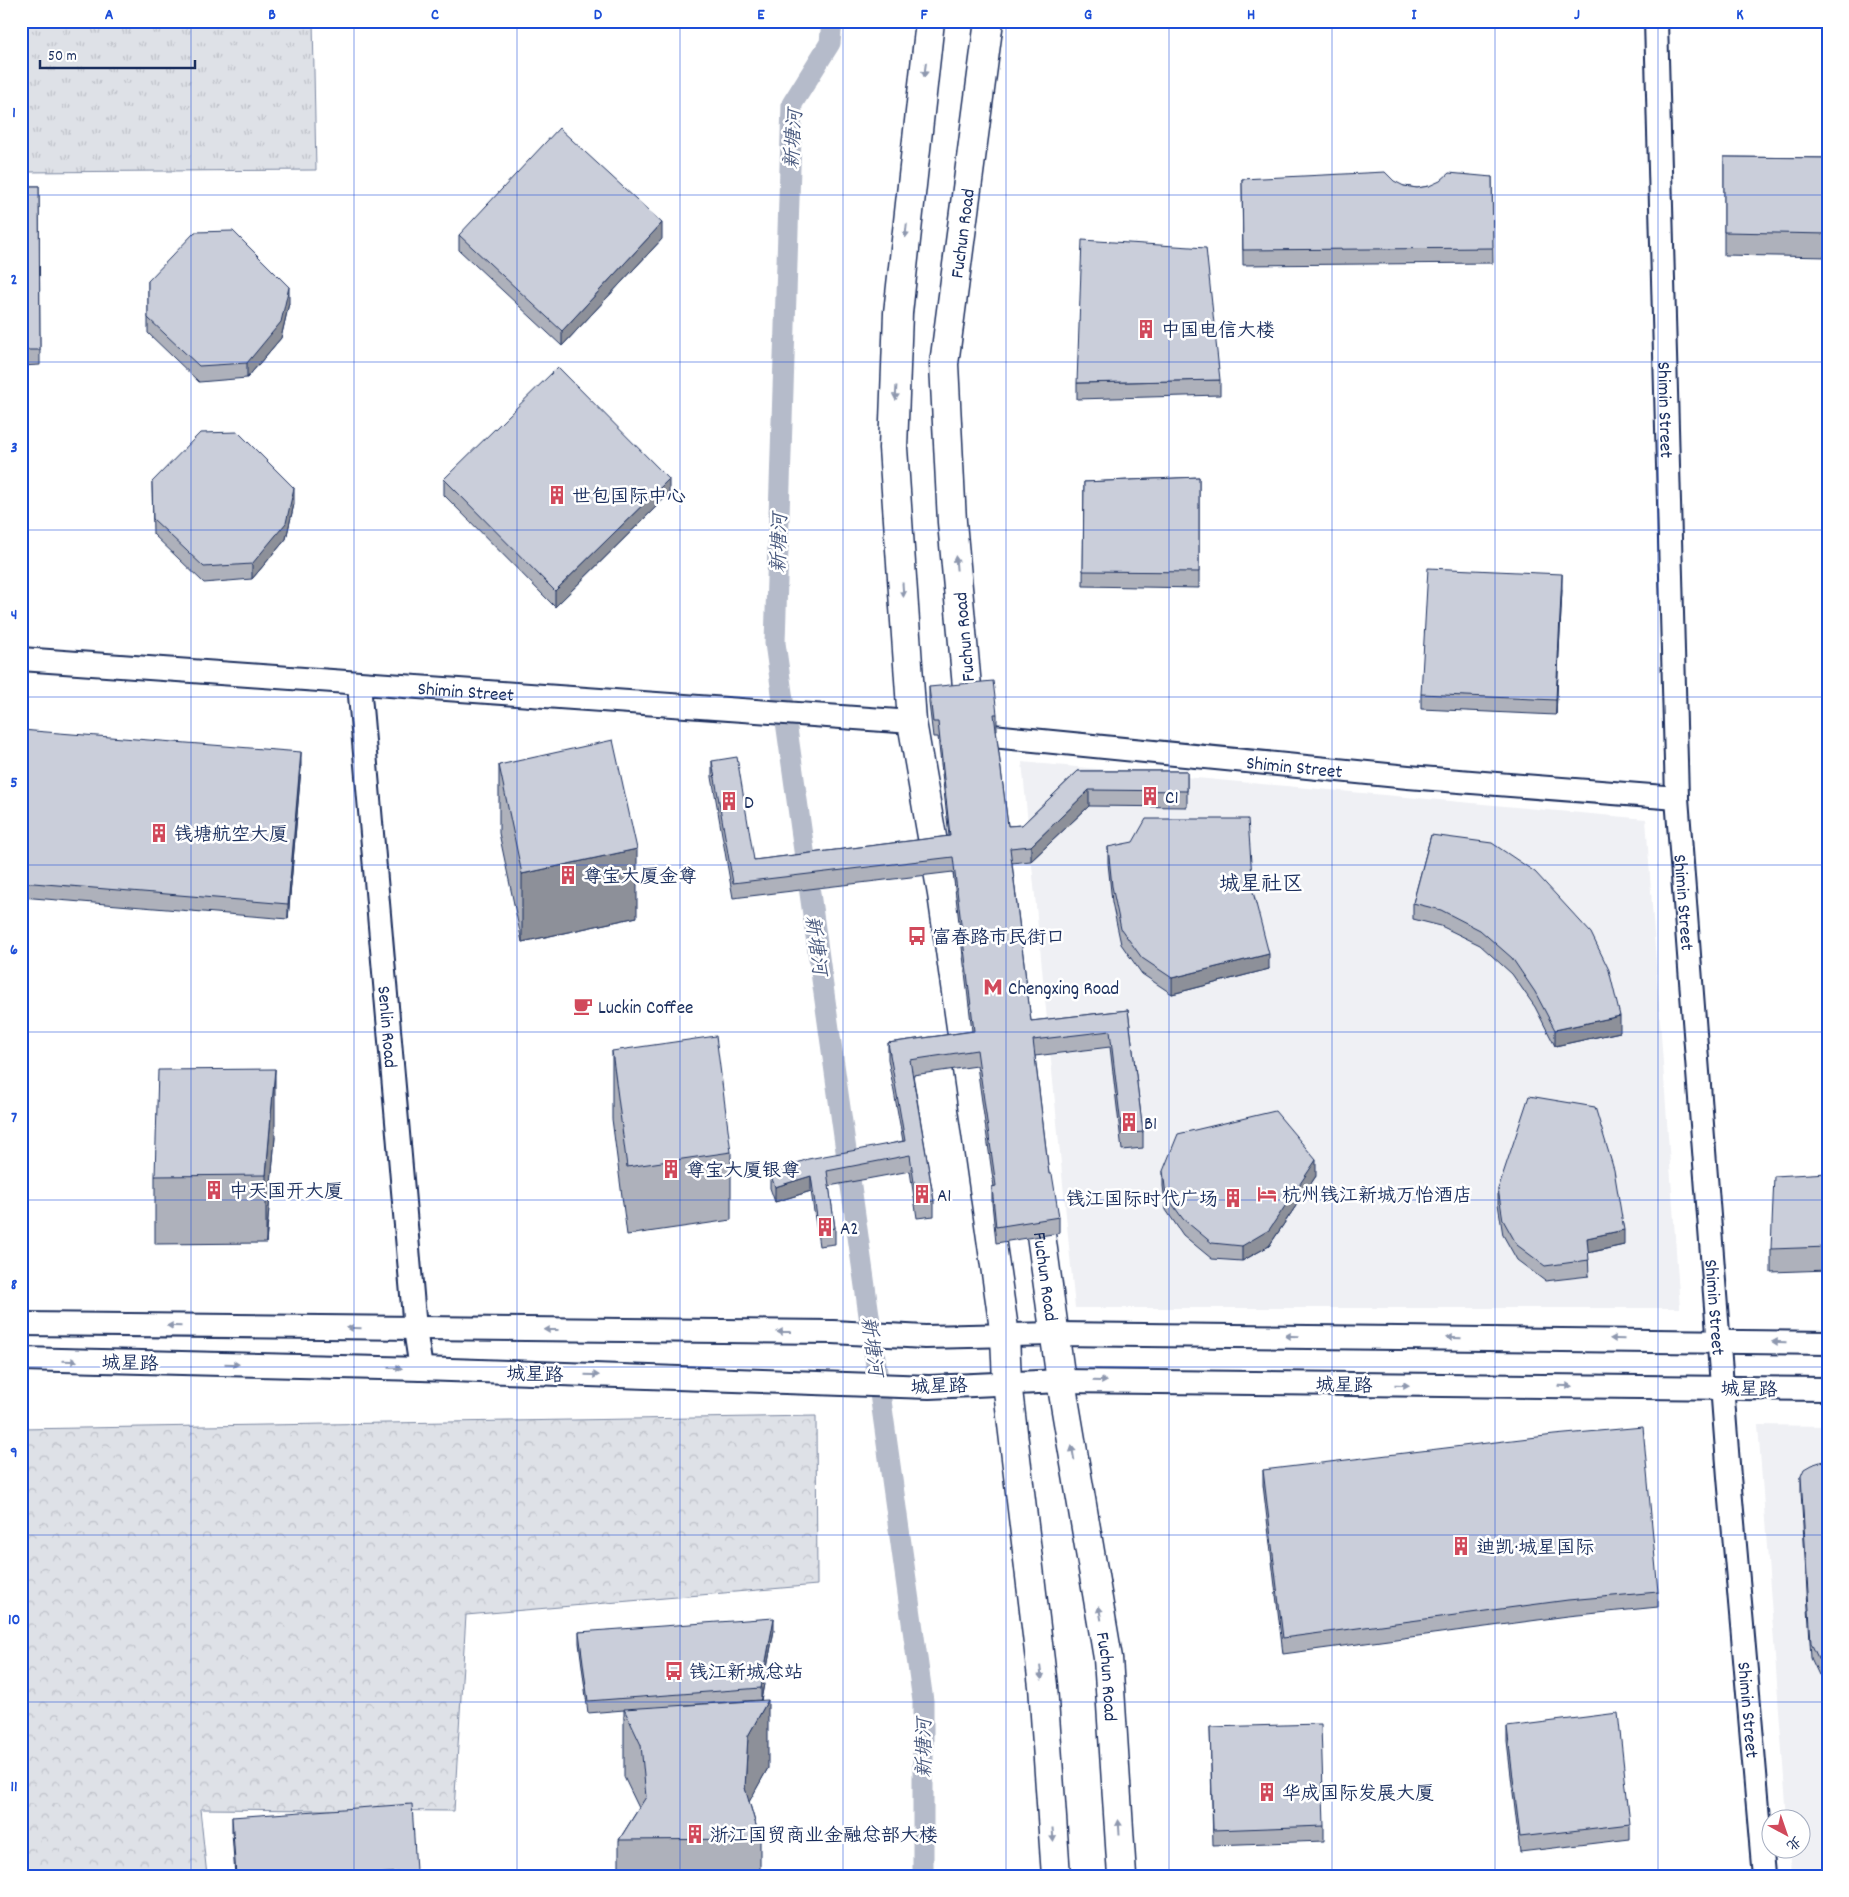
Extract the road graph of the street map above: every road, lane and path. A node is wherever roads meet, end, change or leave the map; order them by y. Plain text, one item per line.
1 (930, 21) edge
2 (989, 21) edge
3 (1656, 21) edge
4 (21, 659) edge
5 (359, 684) junction
6 (912, 722) junction
7 (972, 734) junction
8 (976, 763) edge
9 (1677, 798) junction
10 (1033, 1177) edge
11 (21, 1324) edge
12 (415, 1329) junction
13 (1055, 1334) junction
14 (1005, 1336) junction
15 (1719, 1340) junction
16 (1828, 1342) edge
17 (21, 1359) edge
18 (421, 1369) junction
19 (1061, 1381) junction
20 (1007, 1382) junction
21 (1722, 1388) junction
22 (1828, 1390) edge
23 (1056, 1876) edge
24 (1122, 1876) edge
25 (1764, 1876) edge

1 -> 6 main road
7 -> 2 main road, Fuchun Road
3 - 9 street, Shimin Street
4 - 5 street, Shimin Street
5 - 6 street, Shimin Street
5 - 12 street, Senlin Road
6 - 14 main road
7 - 8 main road, Fuchun Road
7 - 9 street, Shimin Street
9 - 15 street, Shimin Street
10 - 13 main road, Fuchun Road
12 -> 11 street, 城星路
14 -> 12 street, 城星路
12 - 18 street, Senlin Road
13 - 14 street, 城星路
15 -> 13 street, 城星路
13 - 19 main road, Fuchun Road
14 - 20 main road
16 -> 15 street, 城星路
15 - 21 street, Shimin Street
17 -> 18 street, 城星路
18 -> 20 street, 城星路
19 - 20 street, 城星路
19 -> 21 street, 城星路
24 -> 19 main road, Fuchun Road
20 -> 23 main road
21 - 22 street, 城星路
21 - 25 street, Shimin Street

